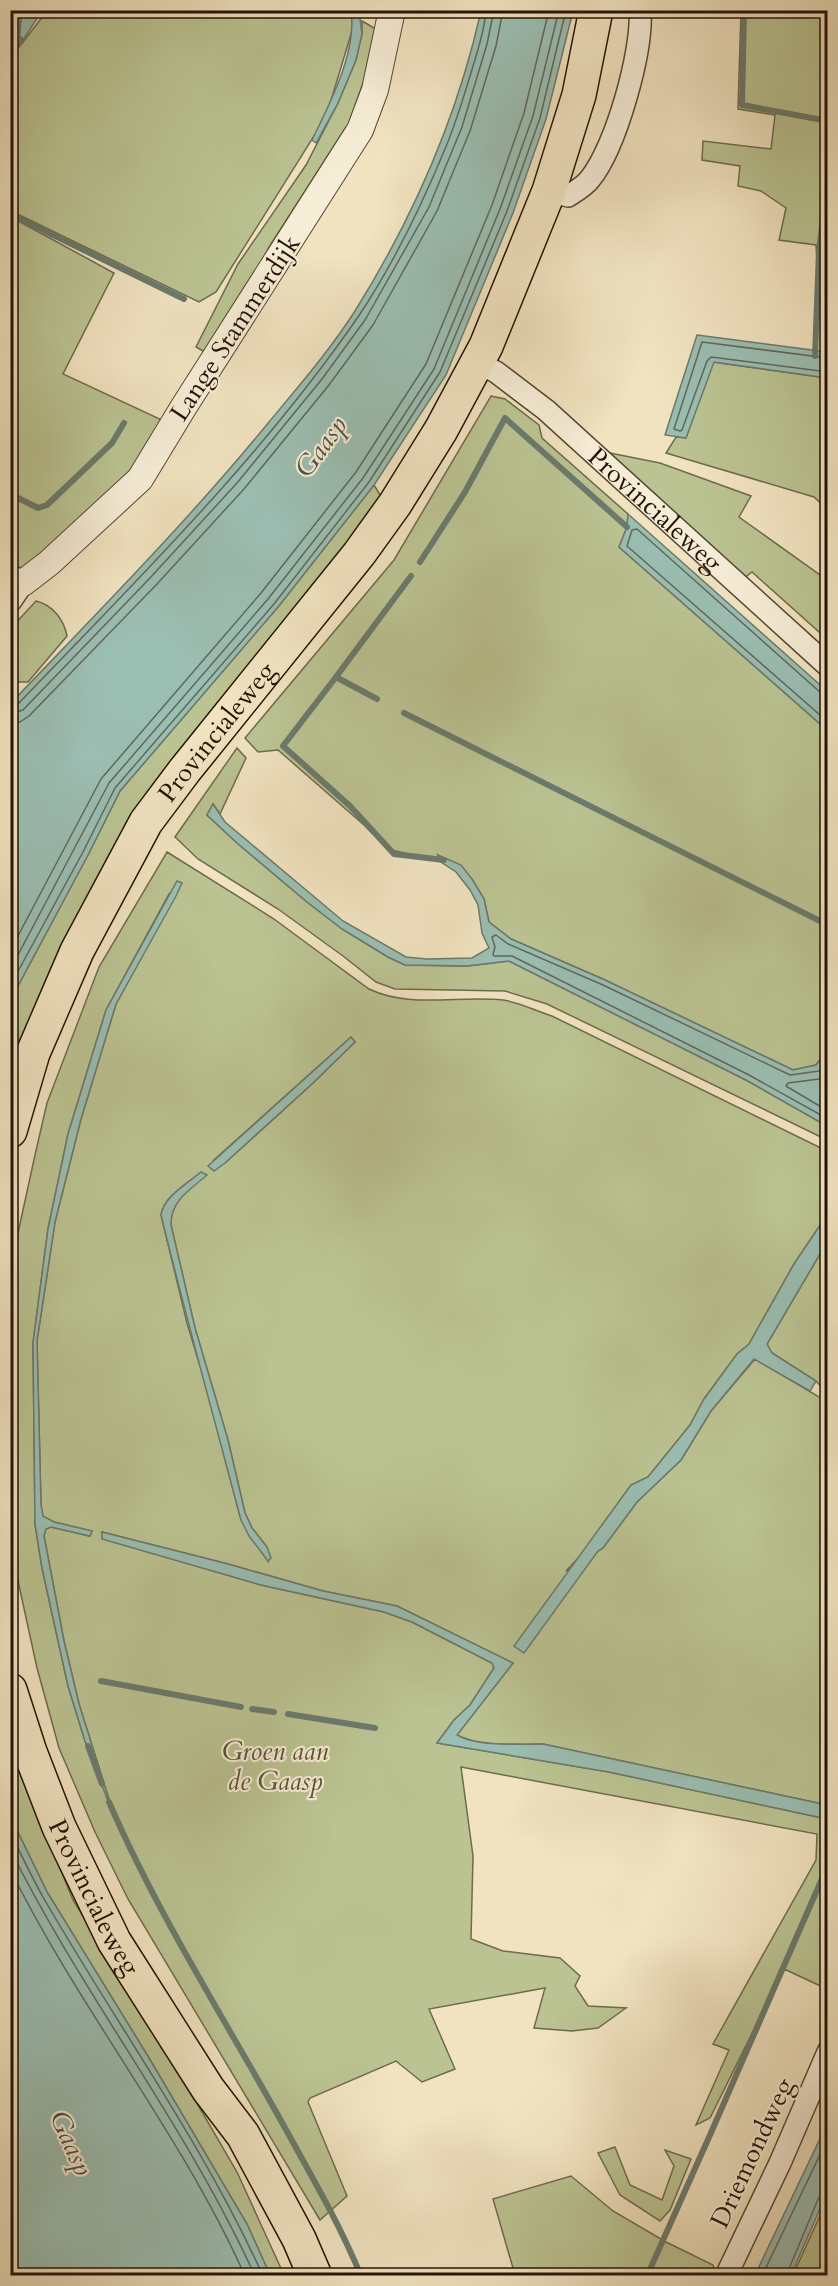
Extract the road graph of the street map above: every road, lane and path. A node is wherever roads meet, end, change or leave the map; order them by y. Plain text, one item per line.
1 (392, 10) edge
2 (596, 10) edge
3 (640, 10) edge
4 (549, 191) junction
5 (477, 362) junction
6 (15, 586) edge
7 (828, 666) edge
8 (10, 1131) edge
9 (10, 1690) edge
10 (828, 2052) edge
11 (208, 2089) junction
12 (296, 2276) edge
13 (315, 2276) edge
14 (726, 2276) edge

1 - 6 street, Lange Stammerdijk
2 - 4 main road, Provincialeweg
3 - 4 street
4 - 5 main road, Provincialeweg
5 - 7 street, Provincialeweg
5 - 8 main road, Provincialeweg
9 - 11 main road, Provincialeweg
10 - 14 street, Driemondweg
11 - 12 main road, Provincialeweg
11 - 13 main road, Provincialeweg

